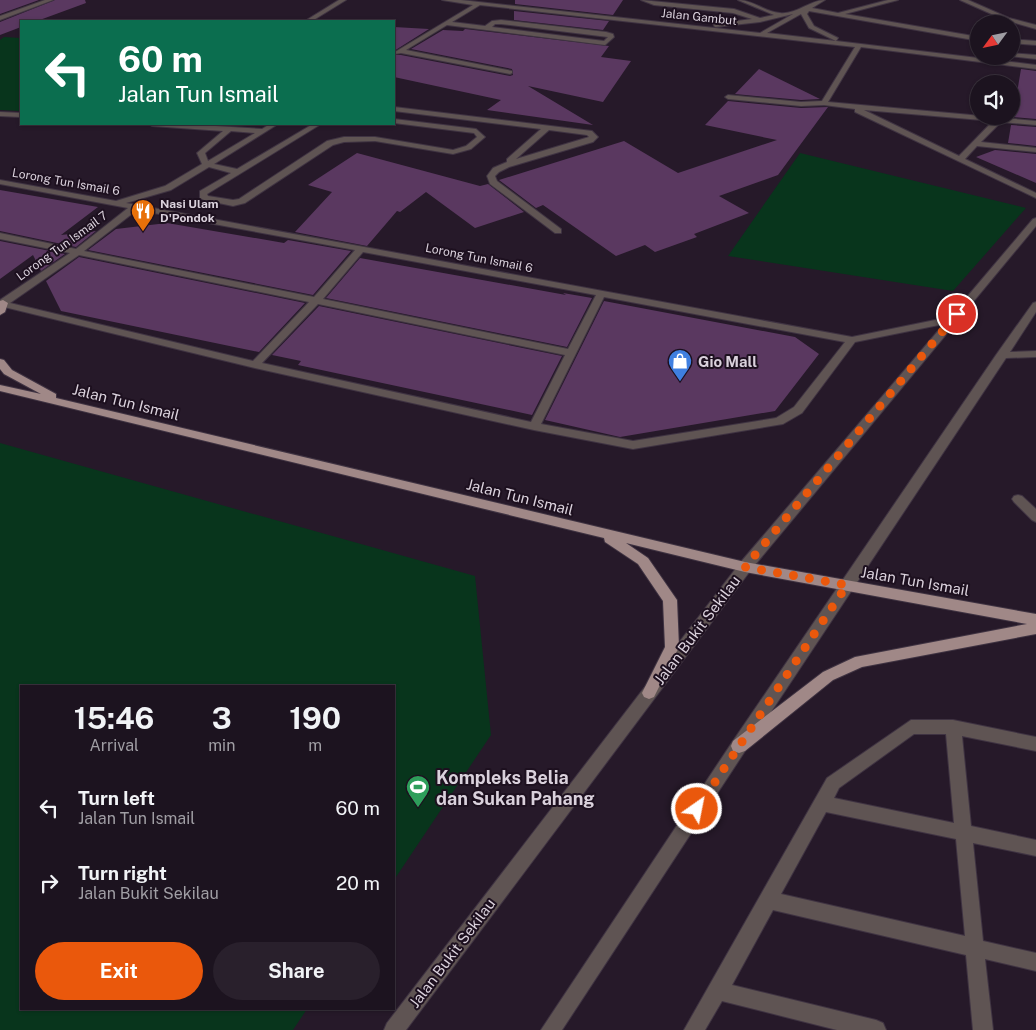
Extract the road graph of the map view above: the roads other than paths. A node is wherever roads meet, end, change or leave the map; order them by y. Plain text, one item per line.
1 (50, 0) edge
2 (343, 0) edge
3 (445, 0) edge
4 (512, 0) edge
5 (644, 0) edge
6 (741, 0) edge
7 (822, 0) edge
8 (895, 0) edge
9 (962, 0) edge
10 (478, 1) edge
11 (808, 8) junction
12 (527, 9) junction
13 (837, 14) junction
14 (780, 16) junction
15 (0, 18) edge
16 (310, 20) edge
17 (760, 20) junction
18 (446, 23) junction
19 (678, 26) junction
20 (1036, 27) edge
21 (487, 28) junction
22 (760, 35) junction
23 (970, 37) edge
24 (1020, 42) edge
25 (1036, 43) edge
26 (859, 46) junction
27 (885, 48) junction
28 (401, 51) junction
29 (395, 54) edge
30 (950, 55) junction
31 (970, 55) edge
32 (1020, 56) edge
33 (1036, 57) edge
34 (1036, 67) edge
35 (510, 72) dead end
36 (728, 98) dead end
37 (824, 103) junction
38 (851, 107) junction
39 (395, 109) edge
40 (0, 114) edge
41 (20, 116) edge
42 (970, 117) edge
43 (395, 121) edge
44 (491, 121) junction
45 (1020, 122) edge
46 (1036, 124) edge
47 (167, 125) edge
48 (273, 125) edge
49 (316, 125) edge
50 (994, 125) edge
51 (547, 128) junction
52 (229, 129) junction
53 (263, 131) junction
54 (476, 131) junction
55 (975, 144) junction
56 (1036, 150) edge
57 (960, 160) junction
58 (206, 164) junction
59 (506, 165) junction
60 (238, 172) junction
61 (0, 182) edge
62 (1036, 196) edge
63 (165, 200) junction
64 (116, 204) junction
65 (135, 207) junction
66 (1036, 221) edge
67 (558, 231) dead end
68 (0, 236) edge
69 (361, 249) junction
70 (77, 252) junction
71 (601, 294) junction
72 (316, 301) junction
73 (1036, 305) edge
74 (1, 306) edge
75 (953, 319) junction
76 (852, 340) junction
77 (571, 353) junction
78 (1036, 354) edge
79 (1001, 355) junction
80 (0, 362) edge
81 (255, 365) junction
82 (0, 388) edge
83 (68, 405) junction
84 (534, 426) junction
85 (1018, 499) dead end
86 (1036, 516) edge
87 (600, 533) junction
88 (745, 567) junction
89 (847, 585) junction
90 (1036, 620) edge
91 (1036, 628) edge
92 (649, 693) junction
93 (953, 727) junction
94 (1036, 744) edge
95 (739, 746) junction
96 (822, 803) junction
97 (963, 831) junction
98 (1036, 848) edge
99 (769, 900) junction
100 (974, 947) junction
101 (1036, 962) edge
102 (718, 991) junction
103 (394, 1030) edge
104 (551, 1030) edge
105 (694, 1030) edge
106 (876, 1030) edge
107 (983, 1030) edge

1 - 15 street
2 - 16 street
3 - 10 street, Jalan Gambut
4 - 12 street
5 - 17 street
6 - 14 street
7 - 11 street
8 - 13 street
9 - 20 street
10 - 12 street, Jalan Gambut
10 - 18 street
11 - 13 street
11 - 14 street
11 - 22 street
11 - 27 street
12 - 19 street, Jalan Gambut
13 - 23 street
14 - 17 street
17 - 19 street
18 - 21 street
18 - 28 street
19 - 22 street, Jalan Gambut
21 - 21 street
22 - 26 street, Jalan Gambut
24 - 25 street
26 - 27 street, Jalan Gambut
26 - 37 street
27 - 30 street, Jalan Gambut
28 - 29 street
28 - 35 street
30 - 31 street, Jalan Gambut
30 - 34 street, Jalan Gambut
32 - 33 street
36 - 37 street
37 - 38 street
38 - 42 street
38 - 57 street
39 - 44 street
40 - 41 street
43 - 54 street
44 - 51 street
44 - 54 street
45 - 46 street
47 - 52 street
48 - 53 street, Lorong Tun Ismail 7
49 - 60 street
50 - 55 street
51 - 59 street
51 - 59 street
52 - 53 street
52 - 58 street
53 - 58 street, Lorong Tun Ismail 7
54 - 60 street
55 - 56 street
55 - 57 street
57 - 62 street
58 - 60 street
58 - 63 street, Lorong Tun Ismail 7
59 - 67 street
61 - 64 street, Lorong Tun Ismail 6
63 - 64 street, Lorong Tun Ismail 7
63 - 65 street, Lorong Tun Ismail 6
63 - 69 street, Lorong Tun Ismail 6
64 - 65 street, Lorong Tun Ismail 6
65 - 70 street, Lorong Tun Ismail 7
66 - 75 street, Jalan Bukit Sekilau
68 - 70 street
69 - 71 street, Lorong Tun Ismail 6
69 - 72 street
70 - 72 street
70 - 74 street, Lorong Tun Ismail 7
71 - 76 street, Lorong Tun Ismail 6
71 - 77 street
72 - 77 street
72 - 81 street
73 - 79 street
74 - 81 street
75 - 76 street, Lorong Tun Ismail 6
75 - 88 street, Jalan Bukit Sekilau
76 - 84 street
77 - 84 street
78 - 79 street
79 - 89 street
80 - 83 main road
81 - 84 street
82 - 83 main road, Jalan Tun Ismail
83 - 87 main road, Jalan Tun Ismail
85 - 86 street
87 - 88 main road, Jalan Tun Ismail
87 - 92 main road
88 - 89 main road, Jalan Tun Ismail
88 - 92 street, Jalan Bukit Sekilau
89 - 90 main road, Jalan Tun Ismail
89 - 95 street
91 - 95 main road
92 - 103 street, Jalan Bukit Sekilau
93 - 94 street
93 - 96 street
93 - 97 street
95 - 104 street
96 - 97 street
96 - 99 street
97 - 98 street
97 - 100 street
99 - 100 street
99 - 102 street
100 - 101 street
100 - 107 street
102 - 105 street
102 - 106 street

